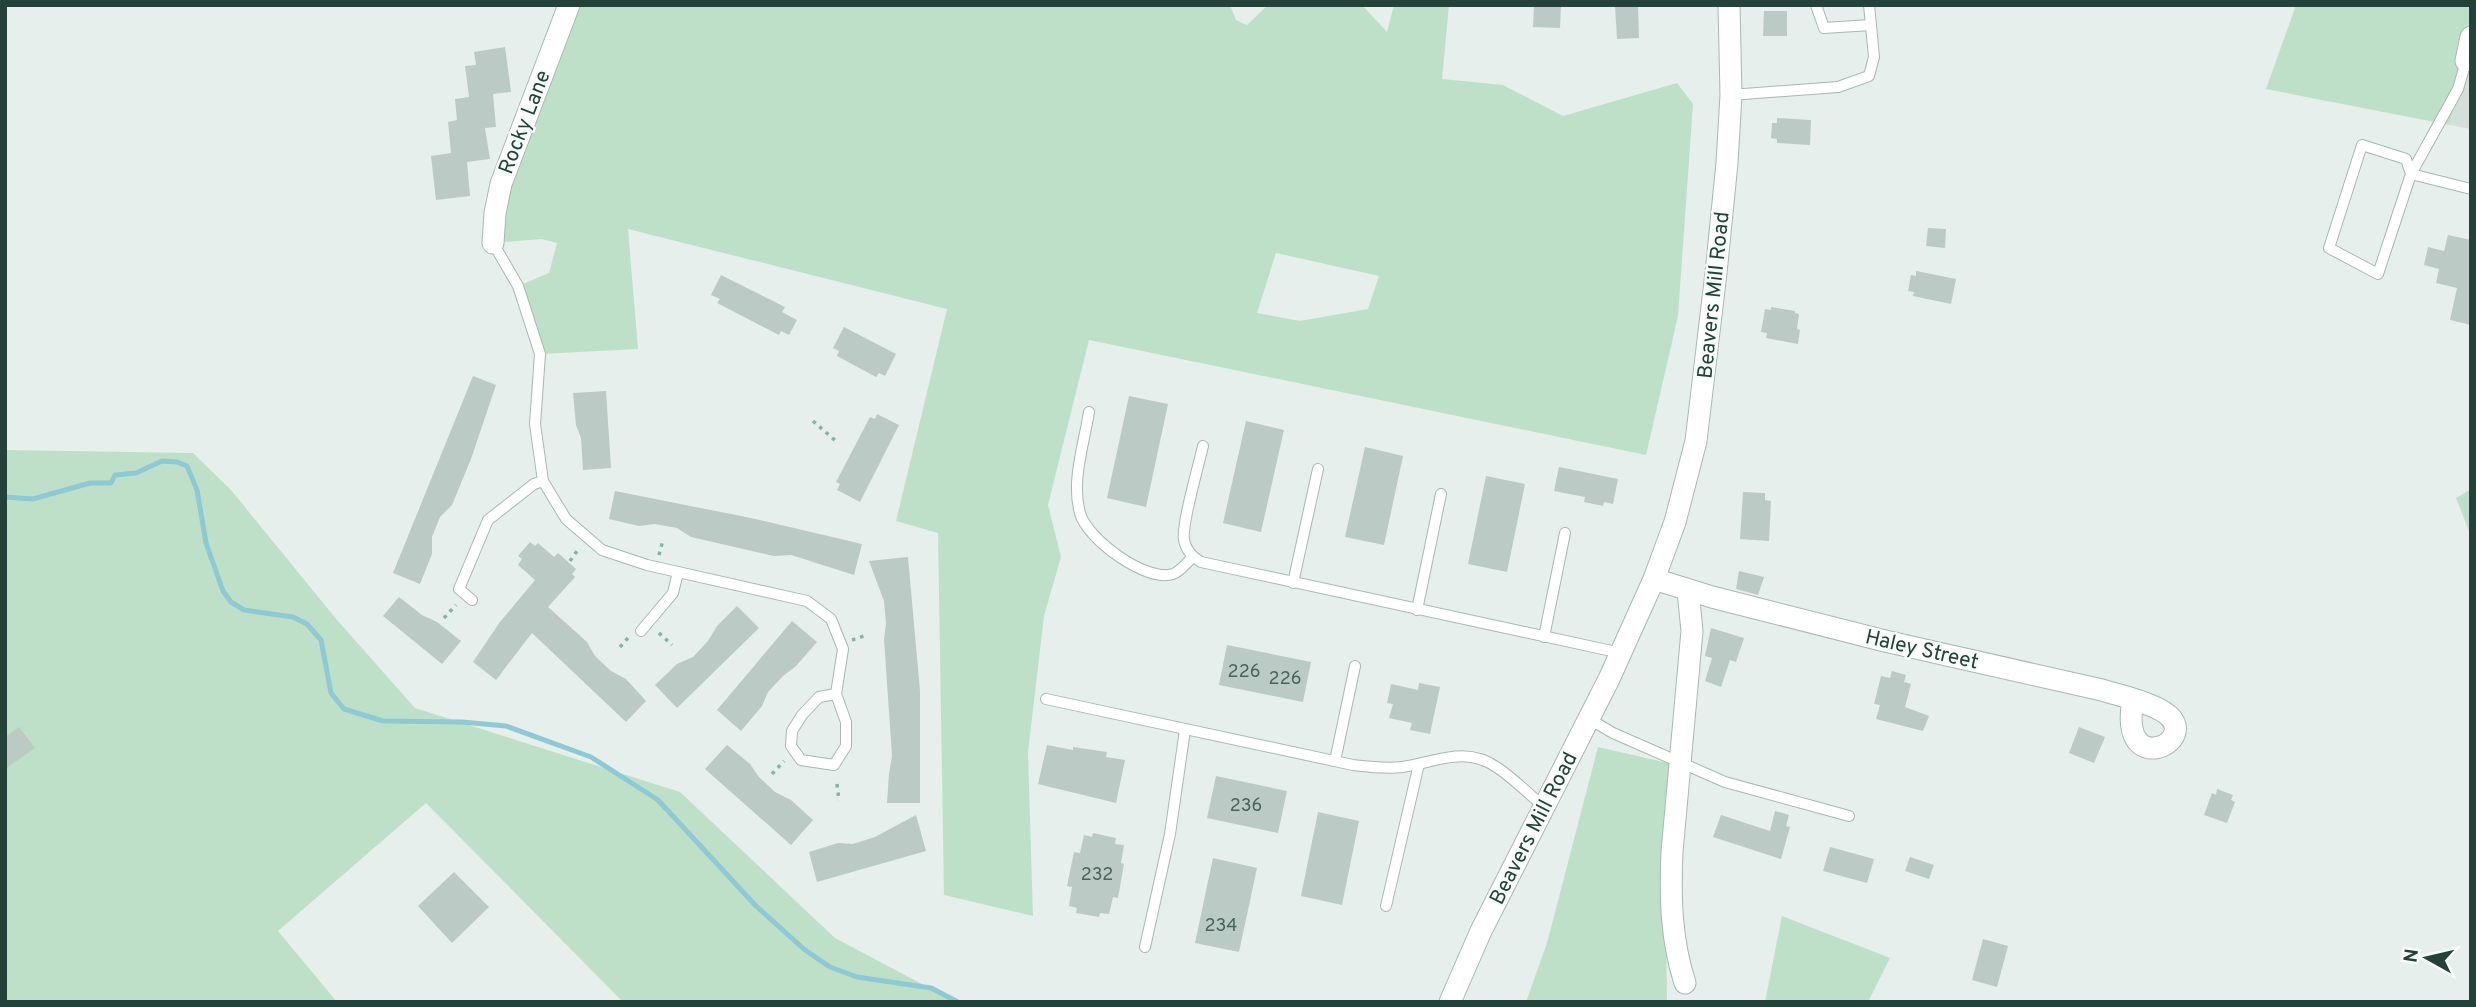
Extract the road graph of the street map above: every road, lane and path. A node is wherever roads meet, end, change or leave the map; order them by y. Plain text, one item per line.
1 (569, 5) edge
2 (1729, 5) edge
3 (1816, 5) edge
4 (1869, 5) edge
5 (1871, 24) junction
6 (2471, 37) edge
7 (2468, 63) edge
8 (1731, 95) junction
9 (2411, 174) junction
10 (2471, 189) edge
11 (493, 243) joint
12 (1089, 412) dead end
13 (813, 421) dead end
14 (838, 443) dead end
15 (1203, 446) dead end
16 (1318, 468) dead end
17 (543, 481) junction
18 (1441, 494) dead end
19 (1564, 533) dead end
20 (663, 540) dead end
21 (580, 547) dead end
22 (659, 557) dead end
23 (1193, 557) junction
24 (570, 561) dead end
25 (678, 572) junction
26 (1654, 579) junction
27 (1293, 583) junction
28 (1688, 591) junction
29 (472, 600) dead end
30 (456, 606) dead end
31 (1417, 610) junction
32 (444, 618) dead end
33 (636, 632) joint
34 (659, 633) dead end
35 (867, 635) dead end
36 (1544, 637) junction
37 (850, 641) dead end
38 (672, 645) dead end
39 (620, 647) dead end
40 (1621, 653) junction
41 (1355, 666) dead end
42 (836, 694) junction
43 (1046, 699) dead end
44 (2133, 700) dead end
45 (1589, 719) junction
46 (1185, 730) junction
47 (784, 761) dead end
48 (1335, 761) junction
49 (1680, 762) junction
50 (1419, 764) junction
51 (772, 774) dead end
52 (837, 784) dead end
53 (839, 801) dead end
54 (1544, 807) junction
55 (1849, 816) dead end
56 (1386, 905) dead end
57 (1145, 947) dead end
58 (1685, 983) dead end
59 (1450, 1002) edge

1 - 11 street, Rocky Lane
2 - 8 street, Beavers Mill Road
3 - 5 lane
4 - 5 lane
5 - 8 lane
6 - 7 street
7 - 9 lane
8 - 26 street, Beavers Mill Road
9 - 9 lane
9 - 10 lane
11 - 17 lane
12 - 23 lane
13 - 14 path
15 - 23 lane
16 - 27 lane
17 - 25 lane
17 - 29 lane
18 - 31 lane
19 - 36 lane
20 - 22 path
21 - 24 path
23 - 27 lane
25 - 33 lane
25 - 42 lane
26 - 28 street
26 - 40 street, Beavers Mill Road
27 - 31 lane
28 - 44 street, Haley Street
28 - 49 street
30 - 32 path
31 - 36 lane
33 - 39 path
34 - 38 path
35 - 37 path
36 - 40 lane
40 - 45 street, Beavers Mill Road
41 - 48 lane
42 - 42 lane
43 - 46 lane
45 - 49 lane
45 - 54 street, Beavers Mill Road
46 - 48 lane
46 - 57 lane
47 - 51 path
48 - 50 lane
49 - 55 lane
49 - 58 street
50 - 54 lane
50 - 56 lane
52 - 53 path
54 - 59 street, Beavers Mill Road

